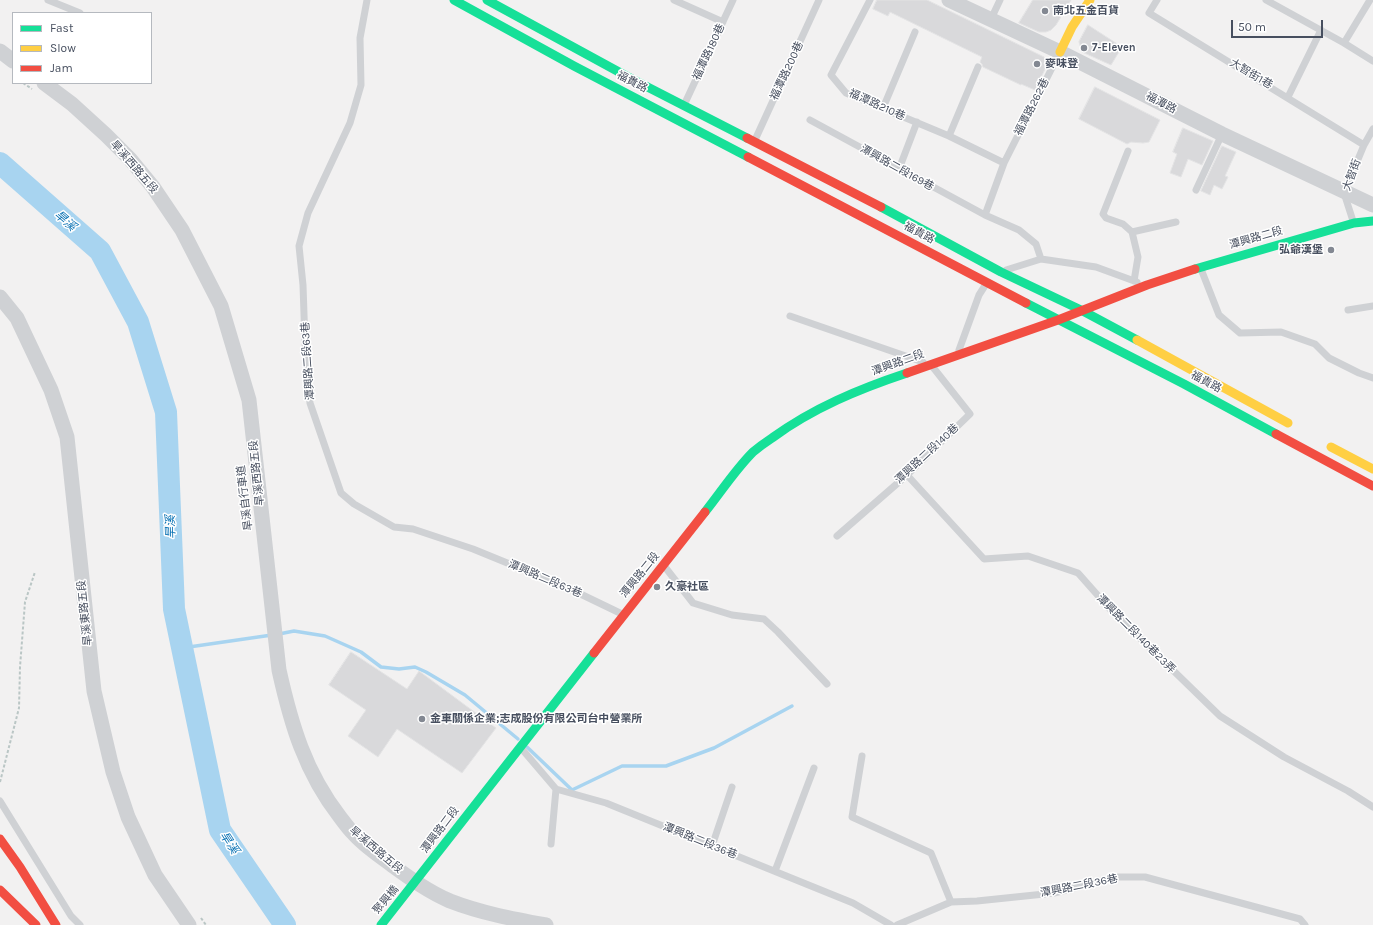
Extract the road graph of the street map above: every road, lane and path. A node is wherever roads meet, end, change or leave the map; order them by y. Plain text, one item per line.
1 (367, 0) edge
2 (454, 0) edge
3 (488, 0) edge
4 (674, 0) edge
5 (733, 0) edge
6 (820, 0) edge
7 (870, 0) edge
8 (949, 0) edge
9 (1000, 0) edge
10 (1090, 0) edge
11 (1156, 0) edge
12 (1266, 0) edge
13 (1370, 0) edge
14 (50, 1) edge
15 (78, 12) edge
16 (991, 19) junction
17 (723, 22) junction
18 (1321, 30) junction
19 (915, 32) dead end
20 (1344, 43) junction
21 (0, 52) edge
22 (1060, 52) junction
23 (12, 59) edge
24 (1373, 61) edge
25 (978, 67) dead end
26 (27, 84) edge
27 (39, 87) edge
28 (1288, 97) junction
29 (684, 105) junction
30 (883, 108) junction
31 (810, 120) dead end
32 (917, 122) junction
33 (1373, 129) edge
34 (1222, 134) junction
35 (949, 136) junction
36 (754, 142) junction
37 (1364, 145) junction
38 (1128, 152) dead end
39 (1004, 163) junction
40 (899, 169) junction
41 (1196, 190) dead end
42 (1344, 192) junction
43 (1373, 206) edge
44 (985, 215) junction
45 (1373, 221) edge
46 (1176, 222) dead end
47 (1354, 223) junction
48 (1132, 232) junction
49 (1041, 259) junction
50 (1201, 267) junction
51 (1001, 272) junction
52 (1134, 281) junction
53 (988, 282) junction
54 (1147, 285) junction
55 (0, 297) edge
56 (1373, 306) edge
57 (1081, 310) junction
58 (1348, 310) dead end
59 (790, 316) dead end
60 (1058, 320) junction
61 (954, 356) junction
62 (931, 365) junction
63 (1373, 378) edge
64 (1294, 427) dead end
65 (1321, 442) dead end
66 (1372, 466) edge
67 (907, 475) junction
68 (1373, 486) edge
69 (837, 536) dead end
70 (664, 565) junction
71 (35, 572) dead end
72 (624, 614) junction
73 (827, 684) dead end
74 (520, 746) junction
75 (862, 756) dead end
76 (814, 768) dead end
77 (0, 782) edge
78 (732, 787) dead end
79 (556, 789) junction
80 (0, 801) edge
81 (1373, 807) edge
82 (0, 840) edge
83 (551, 844) dead end
84 (712, 846) junction
85 (775, 872) junction
86 (412, 886) junction
87 (0, 890) edge
88 (951, 902) junction
89 (36, 925) edge
90 (56, 925) edge
91 (80, 925) edge
92 (189, 925) edge
93 (381, 925) edge
94 (546, 925) edge
95 (891, 925) edge
96 (897, 925) edge
97 (1305, 925) edge

1 - 72 lane, 潭興路二段63巷
2 - 53 main road, 福貴路
3 - 29 main road, 福貴路
4 - 17 lane
5 - 17 lane, 福潭路180巷
6 - 36 lane, 福潭路200巷
7 - 30 lane, 福潭路210巷
8 - 16 street, 福潭路
9 - 16 lane
10 - 22 main road
11 - 28 lane, 大智街1巷
12 - 18 lane
13 - 20 lane
14 - 15 lane
16 - 22 street, 福潭路
17 - 29 lane, 福潭路180巷
18 - 20 lane
18 - 28 lane
19 - 30 lane
20 - 24 lane
21 - 23 street
22 - 34 street, 福潭路
22 - 39 lane, 福潭路262巷
25 - 35 lane
26 - 27 path
27 - 86 street, 旱溪西路五段
28 - 37 lane, 大智街1巷
29 - 36 main road, 福貴路
30 - 32 lane, 福潭路210巷
31 - 40 lane, 潭興路二段169巷
32 - 35 lane, 福潭路210巷
32 - 40 lane
33 - 37 lane, 大智街
34 - 41 lane
34 - 42 street, 福潭路
35 - 39 lane, 福潭路210巷
36 - 51 main road, 福貴路
37 - 42 lane, 大智街
38 - 48 lane
39 - 44 lane, 福潭路262巷
40 - 44 lane, 潭興路二段169巷
42 - 43 street, 福潭路
42 - 47 lane, 大智街
44 - 49 lane, 潭興路二段169巷
45 - 47 main road, 潭興路二段
46 - 48 lane
47 - 50 main road, 潭興路二段
48 - 52 lane
49 - 51 lane
49 - 52 lane
50 - 54 main road, 潭興路二段
50 - 63 lane
51 - 57 main road, 福貴路
52 - 54 lane
53 - 60 main road, 福貴路
53 - 61 lane
54 - 57 main road, 潭興路二段
55 - 92 street, 旱溪東路五段
56 - 58 lane
57 - 60 main road, 潭興路二段
57 - 64 main road, 福貴路
59 - 62 lane
60 - 61 main road, 潭興路二段
60 - 68 main road, 福貴路
61 - 62 main road, 潭興路二段
62 - 67 lane, 潭興路二段140巷
62 - 70 main road, 潭興路二段
65 - 66 main road
67 - 69 lane, 潭興路二段140巷
67 - 81 lane, 潭興路二段140巷23弄
70 - 72 main road, 潭興路二段
70 - 73 lane
71 - 77 path
72 - 74 main road, 潭興路二段
74 - 79 lane
74 - 86 main road, 潭興路二段
75 - 88 lane
76 - 85 lane
78 - 84 lane
79 - 83 lane
79 - 84 lane, 潭興路二段36巷
80 - 91 lane
82 - 90 main road
84 - 85 lane, 潭興路二段36巷
85 - 95 lane, 潭興路二段36巷
86 - 93 main road, 聚興橋
86 - 94 street, 旱溪西路五段
87 - 89 main road
88 - 96 lane, 潭興路二段36巷
88 - 97 lane, 潭興路二段36巷

